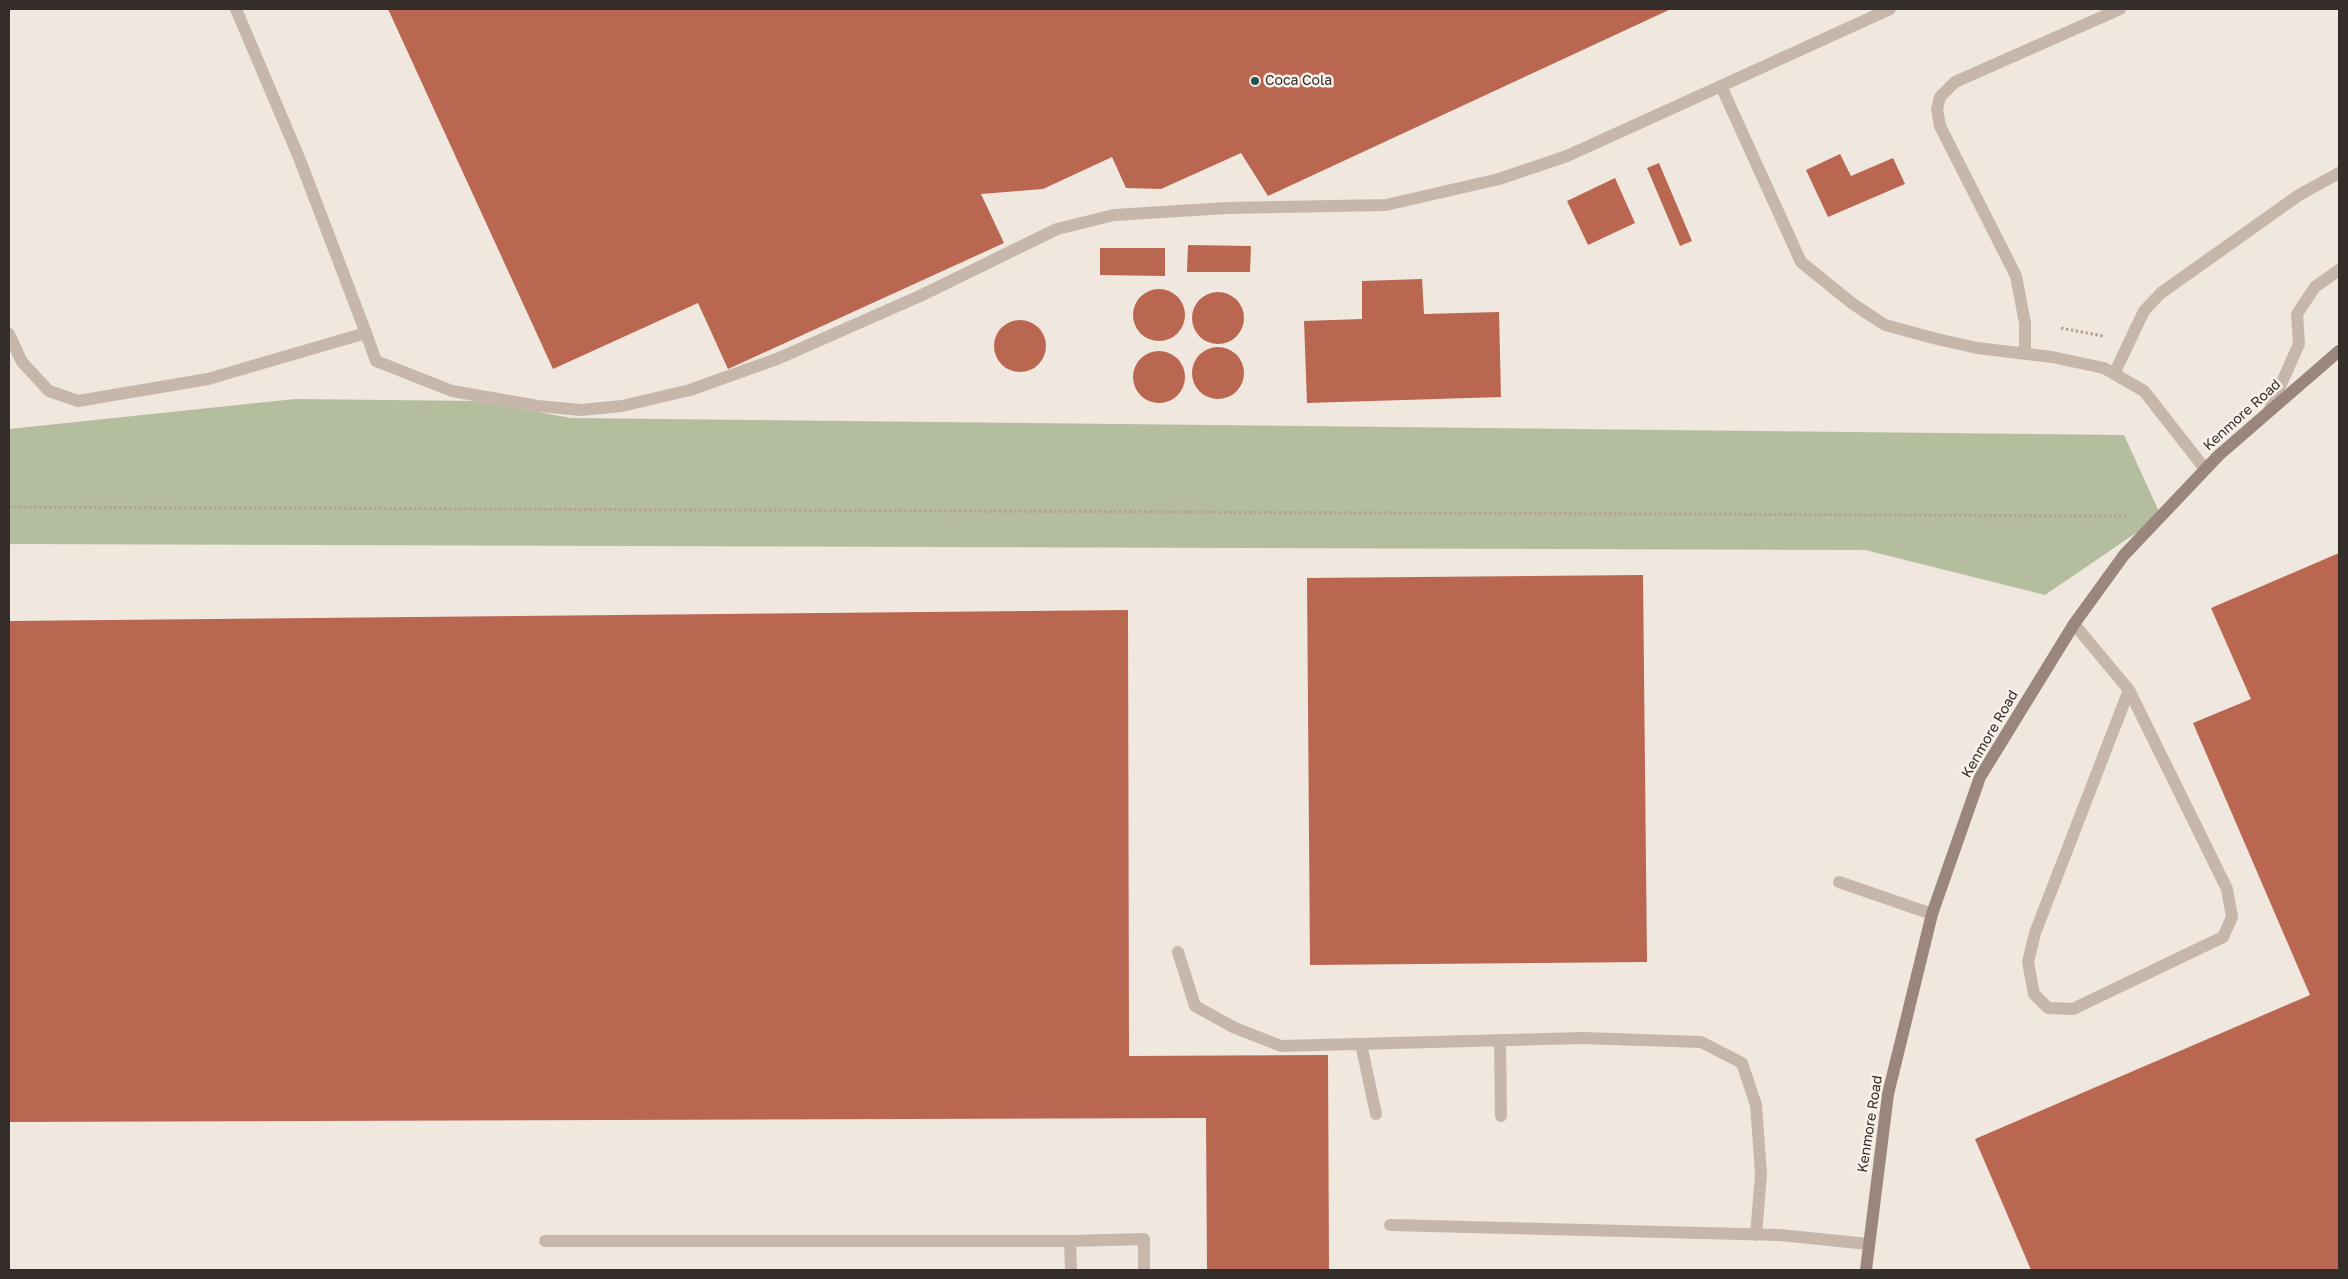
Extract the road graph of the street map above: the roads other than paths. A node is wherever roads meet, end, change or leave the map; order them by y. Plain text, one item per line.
1 (236, 9) edge
2 (1890, 9) edge
3 (2120, 9) edge
4 (1721, 86) junction
5 (2339, 173) edge
6 (2339, 270) edge
7 (366, 333) junction
8 (9, 334) edge
9 (2339, 350) edge
10 (2025, 354) junction
11 (2114, 374) junction
12 (2270, 409) junction
13 (2205, 469) junction
14 (2074, 624) junction
15 (2129, 690) junction
16 (1839, 882) dead end
17 (1932, 914) junction
18 (1178, 952) dead end
19 (1500, 1040) junction
20 (1361, 1044) junction
21 (1376, 1114) dead end
22 (1501, 1116) dead end
23 (1390, 1225) dead end
24 (1756, 1235) junction
25 (545, 1241) dead end
26 (1070, 1241) junction
27 (1868, 1244) junction
28 (1071, 1270) edge
29 (1144, 1270) edge
30 (1866, 1270) edge

1 - 7 lane
2 - 4 lane
3 - 10 lane
4 - 7 lane
4 - 10 lane
5 - 11 lane
6 - 12 lane
7 - 8 lane
9 - 12 street, Kenmore Road
10 - 11 lane
11 - 13 lane
12 - 13 street, Kenmore Road
13 - 14 street, Kenmore Road
14 - 15 lane
14 - 17 street, Kenmore Road
15 - 15 lane
16 - 17 lane
17 - 27 street, Kenmore Road
18 - 20 lane
19 - 20 lane
19 - 22 lane
19 - 24 lane
20 - 21 lane
23 - 24 lane
24 - 27 lane
25 - 26 lane
26 - 28 lane
26 - 29 lane
27 - 30 street, Kenmore Road

